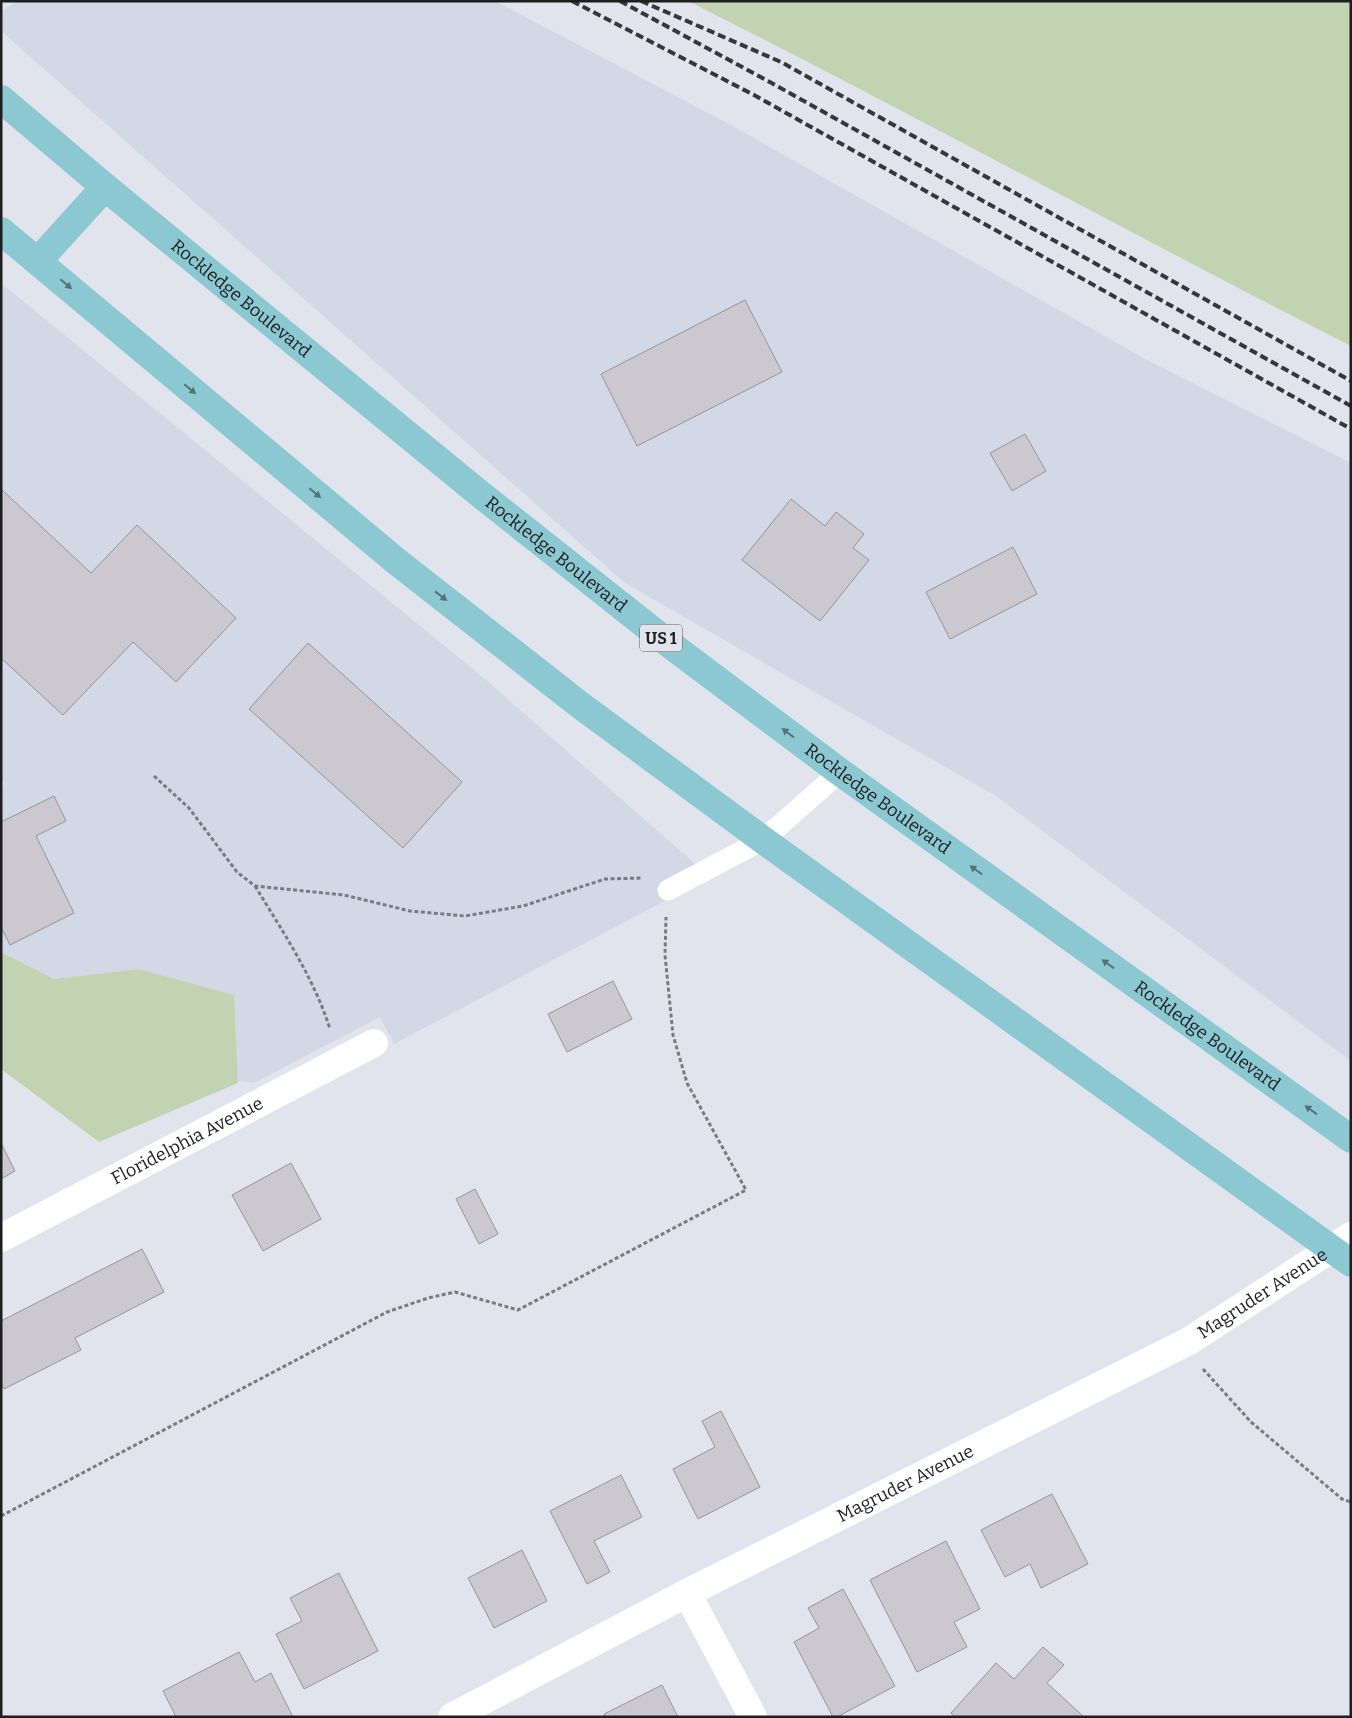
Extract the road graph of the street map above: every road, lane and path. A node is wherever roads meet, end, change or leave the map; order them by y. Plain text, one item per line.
1 (1, 100) edge
2 (105, 187) junction
3 (1, 230) edge
4 (38, 261) junction
5 (840, 772) junction
6 (154, 776) dead end
7 (763, 840) junction
8 (255, 886) junction
9 (668, 890) junction
10 (374, 1044) dead end
11 (340, 1060) junction
12 (1351, 1138) edge
13 (1, 1238) edge
14 (1344, 1249) edge
15 (1181, 1345) junction
16 (1351, 1502) edge
17 (1, 1516) edge
18 (687, 1593) junction
19 (452, 1717) edge
20 (753, 1717) edge

1 - 2 main road, Rockledge Boulevard / US 1
2 - 4 main road
5 -> 2 main road, Rockledge Boulevard / US 1
3 - 4 main road
4 -> 7 main road
5 - 7 lane
12 -> 5 main road, Rockledge Boulevard / US 1
6 - 8 path
7 - 9 lane
7 - 14 main road
8 - 9 path
8 - 11 path
9 - 17 path
10 - 11 street, Floridelphia Avenue
11 - 13 street, Floridelphia Avenue
14 - 15 street, Magruder Avenue
15 - 16 path
15 - 18 street, Magruder Avenue
18 - 19 street, Magruder Avenue
18 - 20 street

